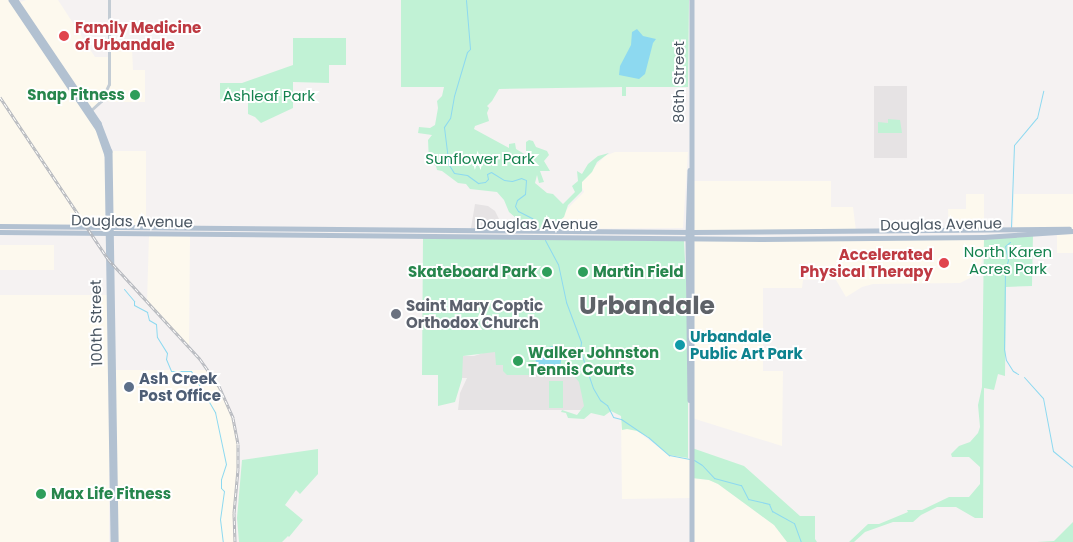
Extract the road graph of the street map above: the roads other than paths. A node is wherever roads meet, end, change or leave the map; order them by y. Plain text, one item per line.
1 (11, 0) edge
2 (16, 0) edge
3 (109, 0) edge
4 (692, 0) edge
5 (89, 112) junction
6 (0, 226) edge
7 (110, 226) junction
8 (1073, 230) edge
9 (0, 232) edge
10 (690, 232) junction
11 (778, 232) junction
12 (110, 234) junction
13 (690, 238) junction
14 (761, 239) junction
15 (115, 542) edge
16 (692, 542) edge

1 - 5 main road
2 - 5 main road
3 - 5 street
4 - 10 main road, 86th Street
5 - 7 main road, 100th Street
6 - 7 main road, Douglas Avenue
7 - 10 main road, Douglas Avenue
7 - 12 main road, 100th Street
8 - 11 main road, Douglas Avenue
8 - 14 main road, Douglas Avenue
9 - 12 main road, Douglas Avenue
10 - 11 main road, Douglas Avenue
10 - 13 main road, 86th Street
11 - 14 main road
12 - 13 main road, Douglas Avenue
12 - 15 main road, 100th Street
13 - 14 main road, Douglas Avenue
13 - 16 main road, 86th Street

